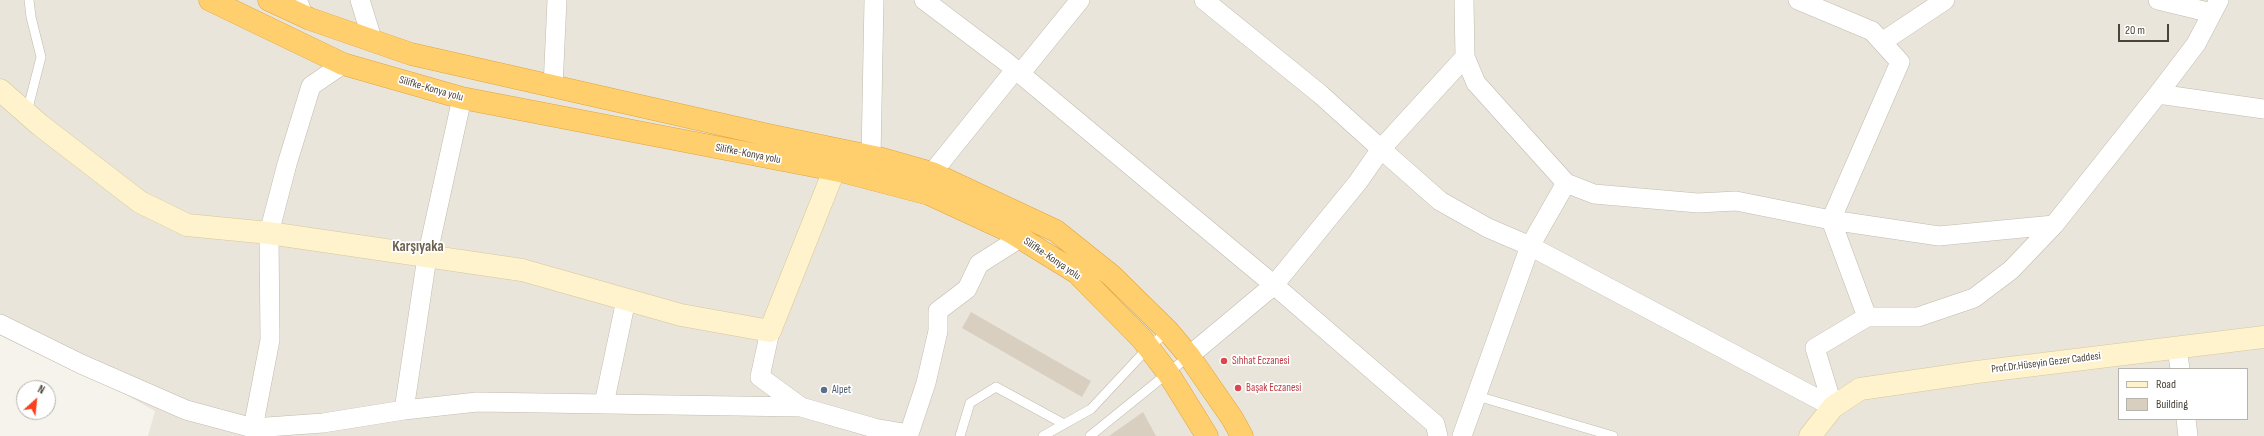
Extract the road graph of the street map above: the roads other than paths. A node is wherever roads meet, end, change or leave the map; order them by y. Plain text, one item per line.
1 (29, 0) edge
2 (210, 0) edge
3 (269, 0) edge
4 (298, 0) edge
5 (360, 0) edge
6 (558, 0) edge
7 (874, 0) edge
8 (924, 0) edge
9 (1080, 0) edge
10 (1204, 0) edge
11 (1464, 0) edge
12 (1798, 0) edge
13 (1945, 0) edge
14 (2158, 0) edge
15 (2215, 7) edge
16 (310, 20) junction
17 (373, 42) junction
18 (1882, 42) junction
19 (1466, 58) junction
20 (343, 64) junction
21 (1017, 72) junction
22 (553, 87) junction
23 (0, 90) edge
24 (2158, 94) junction
25 (462, 98) junction
26 (2264, 109) edge
27 (27, 114) junction
28 (1381, 149) junction
29 (871, 157) junction
30 (837, 160) junction
31 (932, 173) junction
32 (1566, 183) junction
33 (1831, 220) junction
34 (2054, 225) junction
35 (269, 233) junction
36 (1020, 238) junction
37 (1530, 246) junction
38 (427, 258) junction
39 (1274, 285) junction
40 (626, 300) junction
41 (1867, 317) junction
42 (0, 324) edge
43 (770, 331) junction
44 (1168, 331) junction
45 (2264, 337) edge
46 (1148, 348) junction
47 (2177, 348) junction
48 (1189, 356) junction
49 (2180, 368) edge
50 (1168, 373) junction
51 (1477, 396) junction
52 (604, 404) junction
53 (801, 407) junction
54 (1833, 407) junction
55 (404, 410) junction
56 (2186, 420) edge
57 (1064, 424) junction
58 (253, 428) junction
59 (960, 436) edge
60 (1043, 436) edge
61 (1090, 436) edge
62 (1207, 436) edge
63 (1242, 436) edge
64 (1438, 436) edge
65 (1462, 436) edge
66 (1613, 436) edge
67 (1810, 436) edge
68 (2188, 436) edge

1 - 27 lane
2 - 20 highway, Silifke-Konya yolu
3 - 16 highway, Silifke-Konya yolu
4 - 16 lane
5 - 17 street
6 - 22 street
7 - 29 street
8 - 21 street
9 - 21 street
10 - 28 street
11 - 19 street
12 - 18 street
13 - 18 street
14 - 15 street
15 - 24 street
16 - 17 highway, Silifke-Konya yolu
17 - 22 highway, Silifke-Konya yolu
18 - 33 street
19 - 28 street
19 - 32 street
20 - 25 highway, Silifke-Konya yolu
20 - 35 street
21 - 31 street
21 - 39 street
22 - 30 highway, Silifke-Konya yolu
23 - 27 street
24 - 26 street
24 - 34 street
25 - 30 highway, Silifke-Konya yolu
25 - 38 street
27 - 35 street
28 - 37 street
28 - 39 street
29 - 30 highway, Silifke-Konya yolu
29 - 31 highway, Silifke-Konya yolu
30 - 36 highway, Silifke-Konya yolu
30 - 43 street
31 - 44 highway, Silifke-Konya yolu
32 - 33 street
32 - 37 street
33 - 34 street
33 - 41 street
34 - 41 street
35 - 38 street
35 - 58 street
36 - 46 highway, Silifke-Konya yolu
36 - 53 street
37 - 51 street
37 - 54 street
38 - 40 street
38 - 55 street
39 - 48 street
39 - 64 street
40 - 43 street
40 - 52 street
41 - 54 street
42 - 58 street
43 - 53 street
44 - 46 lane
44 - 48 highway, Silifke-Konya yolu
45 - 47 street, Prof.Dr.Hüseyin Gezer Caddesi
46 - 50 highway, Silifke-Konya yolu
46 - 57 lane
47 - 49 street
47 - 54 street, Prof.Dr.Hüseyin Gezer Caddesi
48 - 50 lane
48 - 63 highway, Silifke-Konya yolu
50 - 61 lane
50 - 62 highway, Silifke-Konya yolu
51 - 65 street
51 - 66 lane
52 - 53 street
52 - 55 street
54 - 67 street, Prof.Dr.Hüseyin Gezer Caddesi
55 - 58 street
56 - 68 street
57 - 59 lane
57 - 60 lane

